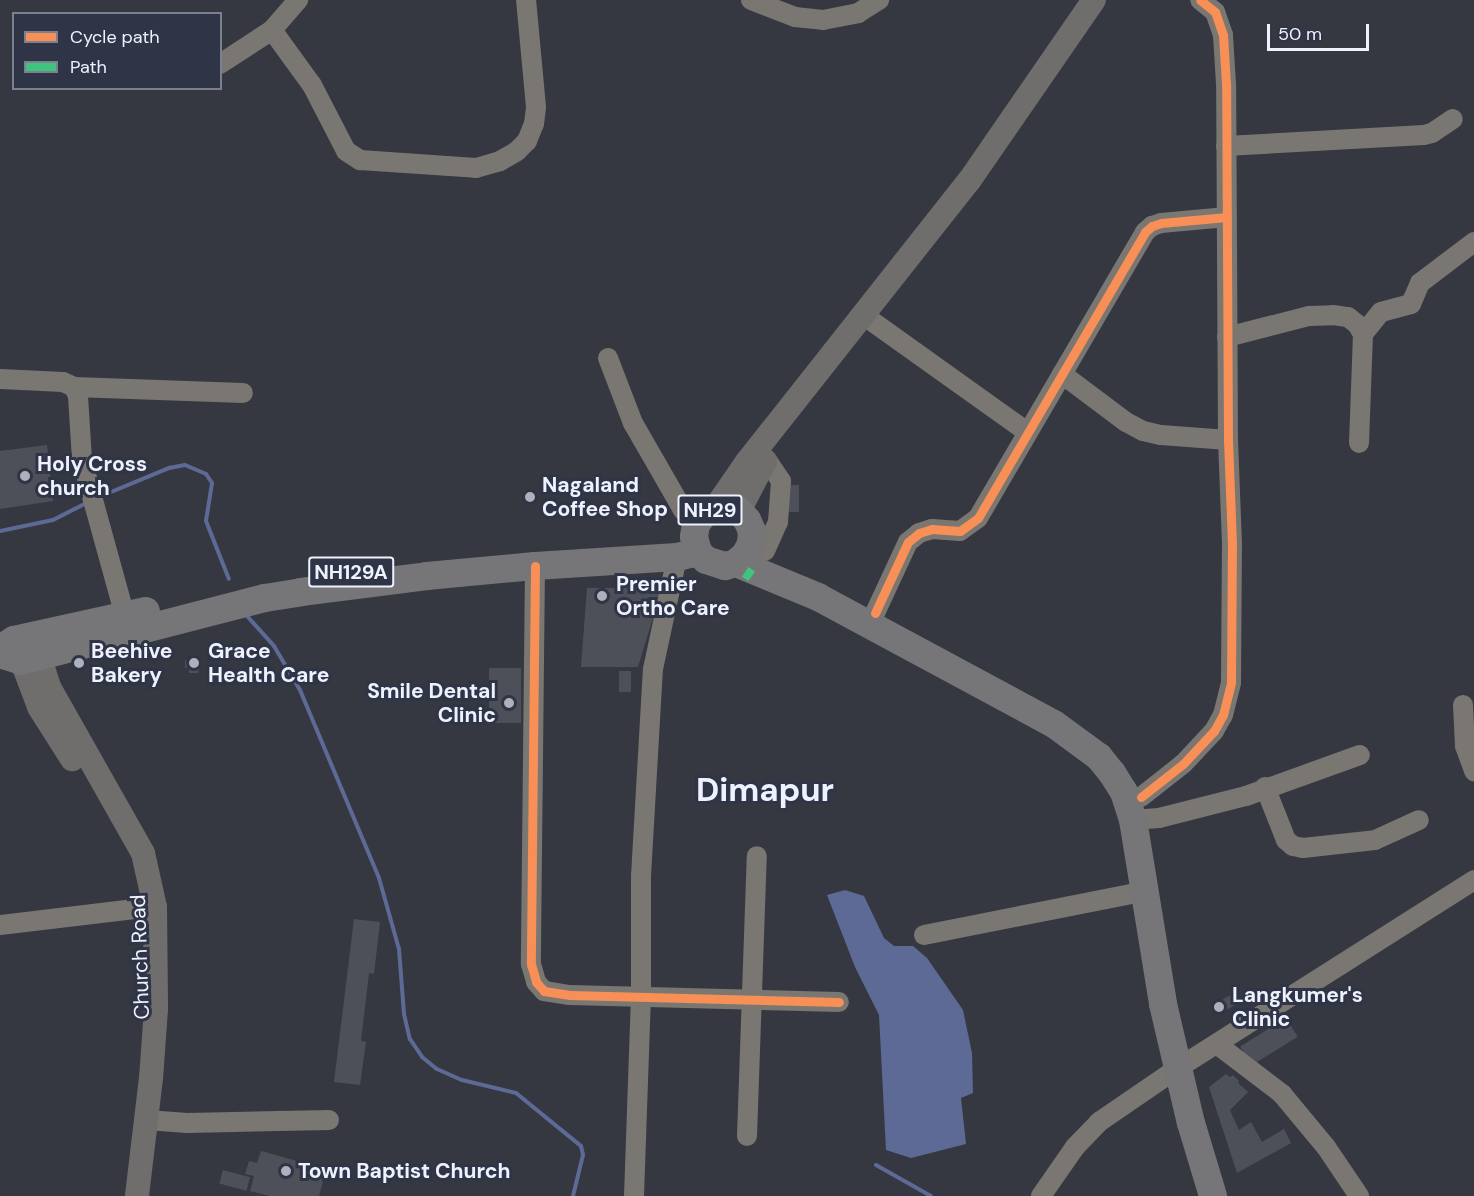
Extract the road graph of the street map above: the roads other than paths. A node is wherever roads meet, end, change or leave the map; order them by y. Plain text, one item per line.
1 (298, 0) edge
2 (526, 0) edge
3 (751, 0) edge
4 (879, 0) edge
5 (1094, 0) edge
6 (1108, 0) edge
7 (1200, 0) edge
8 (272, 30) junction
9 (222, 63) edge
10 (1453, 119) dead end
11 (1226, 146) junction
12 (1227, 217) junction
13 (1474, 242) edge
14 (873, 322) junction
15 (1363, 334) junction
16 (1227, 337) junction
17 (608, 358) dead end
18 (1062, 374) junction
19 (0, 379) edge
20 (74, 387) junction
21 (243, 393) dead end
22 (1027, 432) junction
23 (1228, 440) junction
24 (1359, 443) dead end
25 (766, 459) junction
26 (703, 531) junction
27 (751, 553) junction
28 (536, 566) junction
29 (875, 613) junction
30 (125, 616) junction
31 (18, 649) edge
32 (1463, 705) dead end
33 (1360, 755) dead end
34 (1474, 771) edge
35 (1264, 788) junction
36 (1143, 808) junction
37 (1419, 820) dead end
38 (757, 856) dead end
39 (1474, 880) edge
40 (1146, 891) junction
41 (143, 908) junction
42 (0, 925) edge
43 (924, 935) dead end
44 (641, 997) junction
45 (750, 1000) junction
46 (839, 1002) dead end
47 (1218, 1045) junction
48 (1184, 1064) junction
49 (147, 1120) junction
50 (329, 1120) dead end
51 (747, 1136) dead end
52 (124, 1196) edge
53 (137, 1196) edge
54 (634, 1196) edge
55 (1041, 1196) edge
56 (1212, 1196) edge
57 (1230, 1196) edge
58 (1359, 1196) edge

1 - 8 street
2 - 8 street
3 - 4 street
5 - 26 main road
6 - 14 main road
7 - 11 street
8 - 9 street
10 - 11 street
11 - 12 street
12 - 16 street
12 - 18 street
13 - 15 street
14 - 22 street
14 - 25 main road
15 - 16 street
15 - 24 street
16 - 23 street
17 - 26 street
18 - 22 street
18 - 23 street
19 - 20 street
20 - 21 street
20 - 30 street
22 - 29 street
23 - 36 street
25 - 26 main road
25 - 27 street
26 - 27 highway, NH29
26 - 27 highway, NH29
26 - 28 highway, NH129A
26 - 30 highway, NH129A
26 - 44 street
27 - 29 highway, NH29
27 - 40 highway, NH29
28 - 31 highway, NH129A
28 - 44 street
29 - 36 highway, NH29
30 - 31 highway, NH129A
31 - 41 main road, Church Road
31 - 49 main road
32 - 34 street
33 - 35 street
35 - 36 street
35 - 37 street
36 - 48 highway, NH29
38 - 45 street
39 - 47 street
40 - 43 street
40 - 48 highway, NH29
41 - 42 street
41 - 52 main road, Church Road
44 - 45 street
44 - 54 street
45 - 46 street
45 - 51 street
47 - 48 street
47 - 58 street
48 - 55 street
48 - 56 highway, NH29
48 - 57 highway, NH29
49 - 50 street
49 - 53 main road

